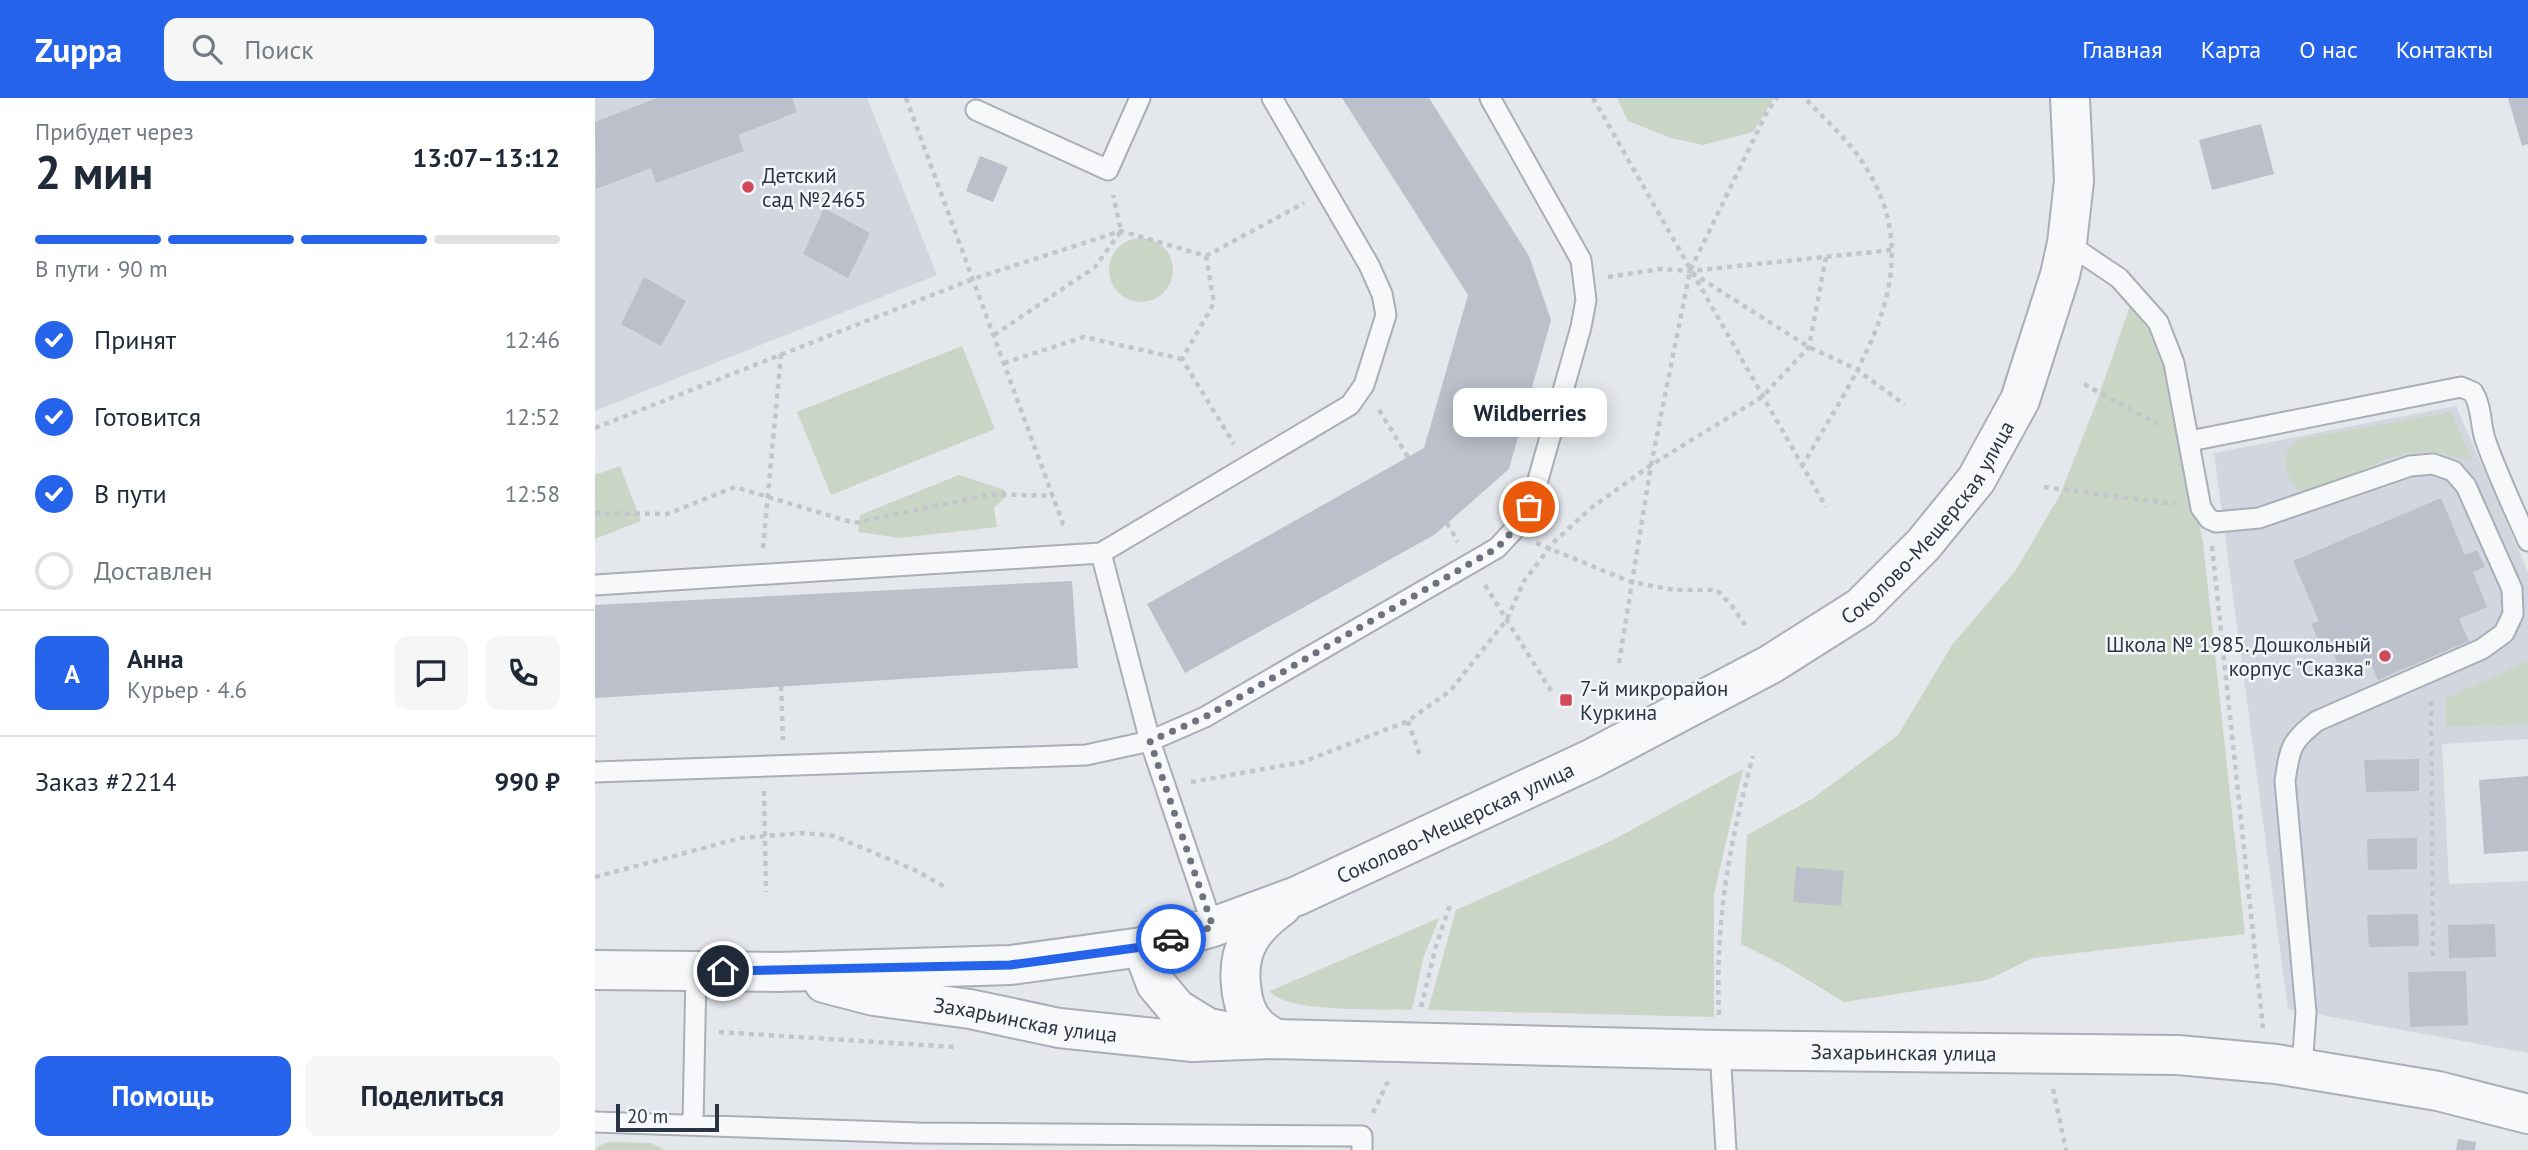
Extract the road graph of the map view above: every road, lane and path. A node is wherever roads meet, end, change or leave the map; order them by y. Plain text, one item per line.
1 (906, 98) edge
2 (1140, 98) edge
3 (1272, 98) edge
4 (1489, 98) edge
5 (1593, 98) edge
6 (1777, 98) edge
7 (1805, 98) edge
8 (2070, 98) edge
9 (976, 110) dead end
10 (1108, 170) junction
11 (1326, 191) junction
12 (1121, 230) junction
13 (2067, 243) junction
14 (1892, 250) junction
15 (1206, 256) junction
16 (1826, 257) junction
17 (1690, 271) junction
18 (973, 279) junction
19 (1585, 280) junction
20 (994, 335) junction
21 (1809, 347) junction
22 (781, 354) junction
23 (1182, 359) junction
24 (1004, 363) junction
25 (1857, 369) junction
26 (2084, 384) dead end
27 (1364, 385) junction
28 (1762, 397) junction
29 (1905, 405) dead end
30 (595, 428) edge
31 (2190, 441) junction
32 (1408, 457) dead end
33 (1651, 465) junction
34 (1248, 466) junction
35 (1802, 467) junction
36 (2044, 486) dead end
37 (768, 495) junction
38 (1053, 496) junction
39 (1826, 507) dead end
40 (595, 513) edge
41 (2205, 513) junction
42 (1512, 533) junction
43 (2528, 541) edge
44 (1549, 548) junction
45 (1101, 553) junction
46 (1470, 563) junction
47 (761, 576) junction
48 (1631, 582) junction
49 (595, 585) edge
50 (1507, 619) junction
51 (1745, 625) dead end
52 (1619, 663) dead end
53 (2431, 672) junction
54 (781, 686) dead end
55 (1553, 694) dead end
56 (1408, 722) junction
57 (1150, 741) junction
58 (1420, 756) dead end
59 (1753, 756) dead end
60 (784, 765) junction
61 (764, 766) junction
62 (595, 772) edge
63 (1166, 787) junction
64 (765, 835) junction
65 (595, 877) edge
66 (945, 887) dead end
67 (766, 892) dead end
68 (1297, 896) junction
69 (1450, 905) dead end
70 (1213, 927) junction
71 (1142, 947) junction
72 (2433, 958) dead end
73 (595, 970) edge
74 (696, 971) junction
75 (778, 972) junction
76 (1275, 1040) junction
77 (1418, 1043) junction
78 (1720, 1051) junction
79 (2285, 1066) junction
80 (1391, 1073) dead end
81 (2052, 1086) dead end
82 (2528, 1114) edge
83 (595, 1122) edge
84 (693, 1124) junction
85 (919, 1133) junction
86 (1173, 1135) junction
87 (1362, 1143) edge
88 (934, 1150) edge
89 (1186, 1150) edge
90 (1726, 1150) edge
91 (2066, 1150) edge

1 - 18 path
2 - 10 lane
3 - 11 lane
4 - 19 lane
5 - 17 path
6 - 17 path
7 - 14 path
8 - 13 street, Соколово-Мещерская улица
9 - 10 lane
10 - 12 path
11 - 15 path
11 - 27 lane
12 - 15 path
12 - 18 path
12 - 20 path
13 - 31 lane
13 - 68 street, Соколово-Мещерская улица
14 - 16 path
14 - 25 path
15 - 23 path
16 - 17 path
16 - 21 path
17 - 19 path
17 - 21 path
17 - 28 path
17 - 33 path
18 - 20 path
18 - 22 path
19 - 42 lane
20 - 24 path
21 - 25 path
21 - 28 path
22 - 30 path
22 - 37 path
23 - 24 path
23 - 34 path
24 - 38 path
25 - 29 path
25 - 35 path
26 - 31 path
27 - 32 path
27 - 34 lane
28 - 33 path
28 - 35 path
31 - 41 lane
31 - 43 lane
33 - 44 path
33 - 48 path
34 - 45 lane
35 - 39 path
36 - 41 path
37 - 38 path
37 - 40 path
37 - 47 path
38 - 45 path
41 - 53 lane
41 - 79 path
42 - 44 path
42 - 46 lane
44 - 48 path
44 - 50 path
45 - 47 lane
45 - 57 lane
46 - 50 path
46 - 57 lane
47 - 49 lane
48 - 51 path
48 - 52 path
50 - 55 path
50 - 56 path
53 - 72 path
53 - 79 lane
54 - 60 path
56 - 58 path
56 - 63 path
57 - 60 lane
57 - 63 lane
59 - 78 path
60 - 61 lane
61 - 62 lane
61 - 64 path
63 - 70 lane
64 - 65 path
64 - 66 path
64 - 67 path
68 - 70 street, Соколово-Мещерская улица
68 - 76 street
69 - 77 path
70 - 71 street, Соколово-Мещерская улица
71 - 75 street, Соколово-Мещерская улица
71 - 76 street, Захарьинская улица
73 - 74 street, Соколово-Мещерская улица
74 - 75 street, Соколово-Мещерская улица
74 - 84 lane
75 - 76 street, Захарьинская улица
76 - 77 street, Захарьинская улица
77 - 78 street, Захарьинская улица
78 - 79 street, Захарьинская улица
78 - 90 lane
79 - 82 street, Захарьинская улица
80 - 87 path
81 - 91 path
83 - 84 lane
84 - 85 lane
85 - 86 lane
85 - 88 lane
86 - 87 lane
86 - 89 lane

